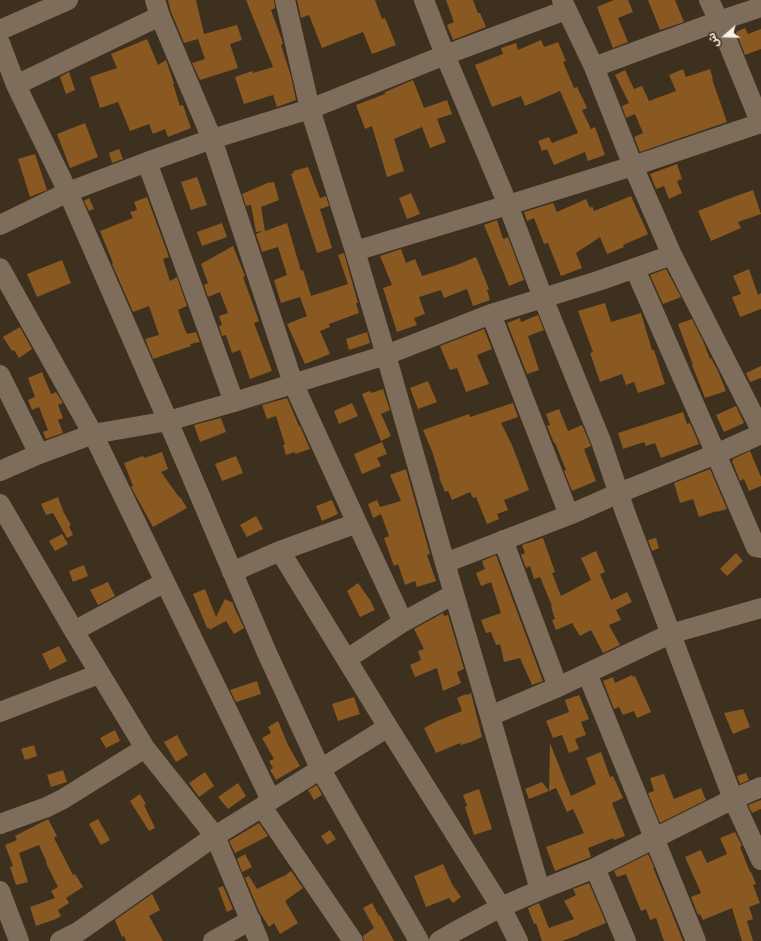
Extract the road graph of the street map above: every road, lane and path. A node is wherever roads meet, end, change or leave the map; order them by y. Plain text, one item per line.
1 (68, 0) edge
2 (285, 0) edge
3 (424, 0) edge
4 (709, 0) edge
5 (564, 5) edge
6 (158, 8) edge
7 (761, 8) edge
8 (719, 21) junction
9 (0, 30) edge
10 (0, 43) edge
11 (444, 55) junction
12 (594, 67) junction
13 (16, 84) junction
14 (310, 109) junction
15 (761, 123) edge
16 (212, 138) junction
17 (147, 162) junction
18 (634, 166) junction
19 (68, 192) junction
20 (508, 205) junction
21 (0, 225) edge
22 (355, 250) junction
23 (672, 255) junction
24 (0, 268) edge
25 (634, 268) junction
26 (543, 298) junction
27 (491, 314) junction
28 (386, 355) junction
29 (0, 375) edge
30 (293, 383) junction
31 (234, 402) junction
32 (168, 421) junction
33 (761, 430) edge
34 (93, 434) junction
35 (761, 434) edge
36 (39, 454) junction
37 (716, 454) junction
38 (0, 471) edge
39 (619, 493) junction
40 (0, 504) edge
41 (569, 514) junction
42 (357, 523) junction
43 (503, 540) junction
44 (761, 548) edge
45 (280, 551) junction
46 (445, 564) junction
47 (232, 572) junction
48 (165, 582) junction
49 (454, 594) junction
50 (761, 608) edge
51 (403, 622) junction
52 (74, 631) junction
53 (670, 634) junction
54 (347, 660) junction
55 (587, 673) junction
56 (99, 674) junction
57 (558, 687) junction
58 (0, 712) edge
59 (490, 716) junction
60 (388, 728) junction
61 (145, 748) junction
62 (320, 768) junction
63 (761, 787) edge
64 (733, 799) junction
65 (266, 803) junction
66 (0, 824) edge
67 (215, 836) junction
68 (655, 839) junction
69 (761, 860) edge
70 (595, 868) junction
71 (540, 890) junction
72 (0, 891) edge
73 (501, 907) junction
74 (251, 920) junction
75 (75, 938) edge
76 (19, 941) edge
77 (213, 941) edge
78 (259, 941) edge
79 (353, 941) edge
80 (419, 941) edge
81 (439, 941) edge
82 (518, 941) edge
83 (626, 941) edge
84 (696, 941) edge

1 - 9 street
2 - 14 street
3 - 11 street
4 - 8 street
5 - 11 street
5 - 12 street
6 - 13 street
6 - 16 street
7 - 8 street
8 - 12 street
8 - 15 street
10 - 13 street
11 - 14 street
11 - 20 street
12 - 18 street
13 - 19 street
14 - 16 street
14 - 22 street
15 - 18 street
16 - 17 street
16 - 30 street
17 - 19 street
17 - 31 street
18 - 20 street
18 - 23 street
19 - 21 street
19 - 32 street
20 - 22 street
20 - 26 street
22 - 28 street
23 - 25 street
23 - 33 street
24 - 34 street
25 - 26 street
25 - 37 street
26 - 27 street
26 - 39 street
27 - 28 street
27 - 41 street
28 - 30 street
28 - 46 street
29 - 36 street
30 - 31 street
30 - 42 street
31 - 32 street
32 - 34 street
32 - 47 street
34 - 36 street
34 - 48 street
35 - 37 street
36 - 38 street
37 - 39 street
37 - 44 street
39 - 41 street
39 - 53 street
40 - 52 street
41 - 43 street
42 - 45 street
42 - 51 street
43 - 46 street
43 - 57 street
45 - 47 street
45 - 54 street
46 - 49 street
47 - 62 street
48 - 52 street
48 - 65 street
49 - 51 street
49 - 59 street
50 - 53 street
51 - 54 street
52 - 56 street
53 - 55 street
53 - 64 street
54 - 60 street
55 - 57 street
55 - 68 street
56 - 58 street
56 - 61 street
57 - 59 street
59 - 71 street
60 - 62 street
60 - 73 street
61 - 66 street
61 - 67 street
62 - 65 street
62 - 80 street
63 - 64 street
64 - 68 street
64 - 69 street
65 - 67 street
65 - 79 street
67 - 74 street
67 - 75 street
68 - 70 street
68 - 84 street
70 - 71 street
70 - 83 street
71 - 73 street
72 - 76 street
73 - 81 street
73 - 82 street
74 - 77 street
74 - 78 street

